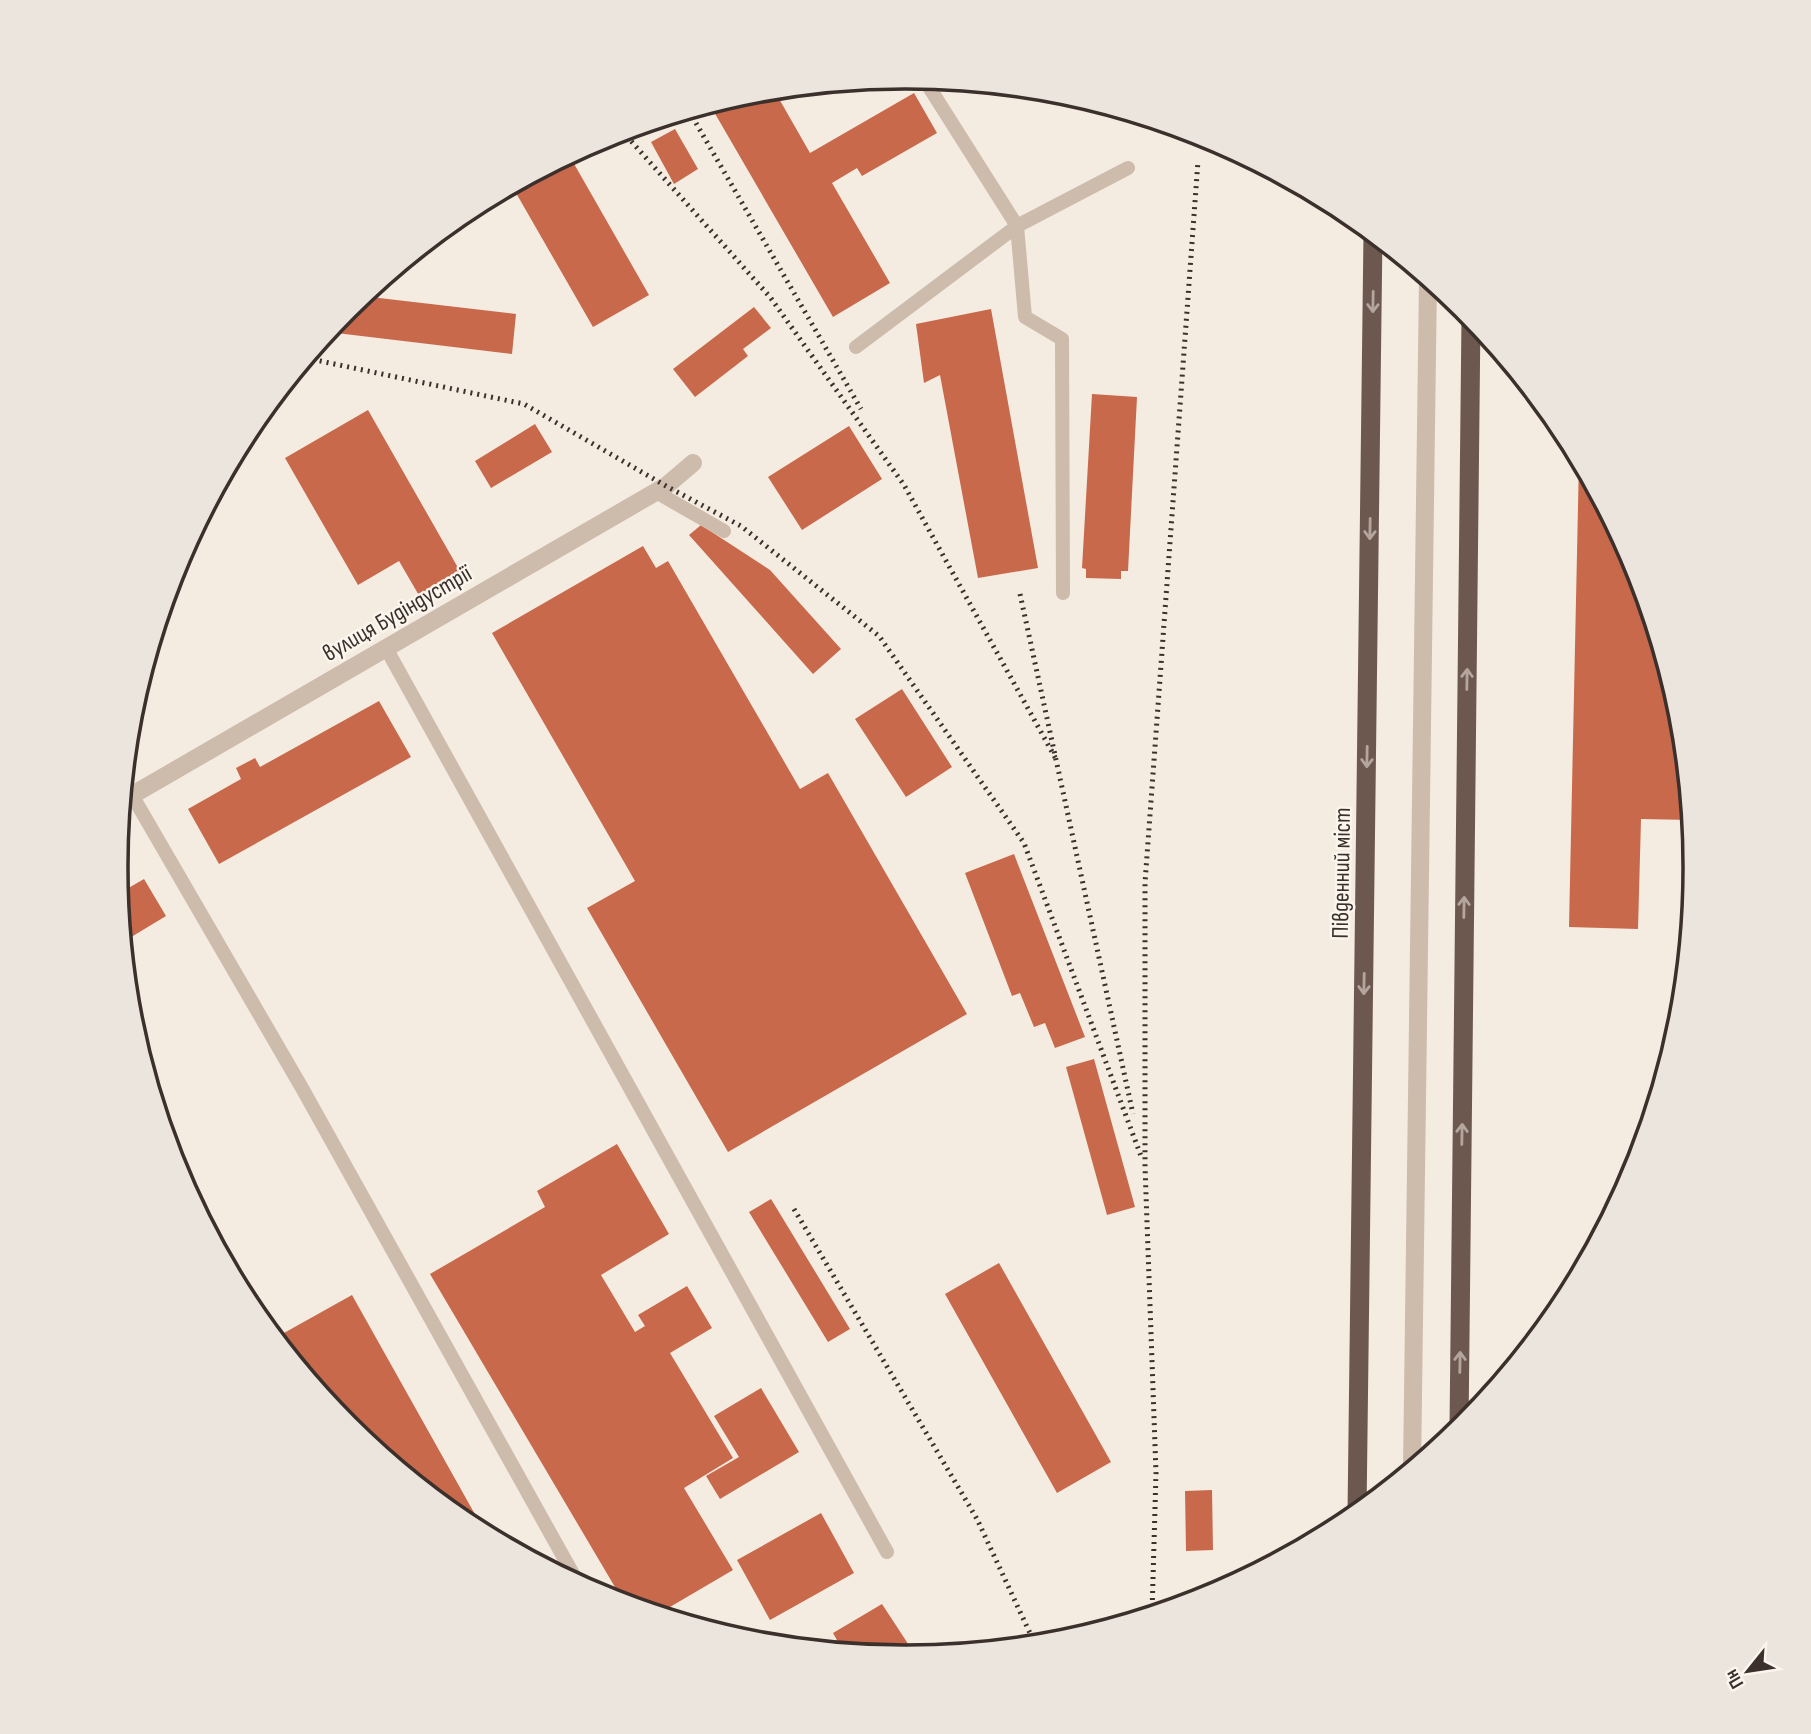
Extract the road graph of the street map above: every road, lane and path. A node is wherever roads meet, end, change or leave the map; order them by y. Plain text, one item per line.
1 (931, 90) edge
2 (1128, 168) dead end
3 (1017, 226) junction
4 (1373, 245) edge
5 (1428, 291) edge
6 (1471, 334) edge
7 (856, 347) dead end
8 (693, 463) dead end
9 (656, 492) junction
10 (724, 531) dead end
11 (1063, 593) dead end
12 (386, 648) junction
13 (131, 796) edge
14 (130, 803) edge
15 (1459, 1413) edge
16 (1412, 1457) edge
17 (1357, 1500) edge
18 (887, 1552) dead end
19 (570, 1569) edge

1 - 3 lane
2 - 3 lane
3 - 7 lane
3 - 11 lane
4 -> 17 highway, Південний міст
5 - 16 street
15 -> 6 highway
8 - 9 street, вулиця Будіндустрії
9 - 10 lane
9 - 12 street, вулиця Будіндустрії
12 - 13 street, вулиця Будіндустрії
12 - 18 lane
14 - 19 lane

